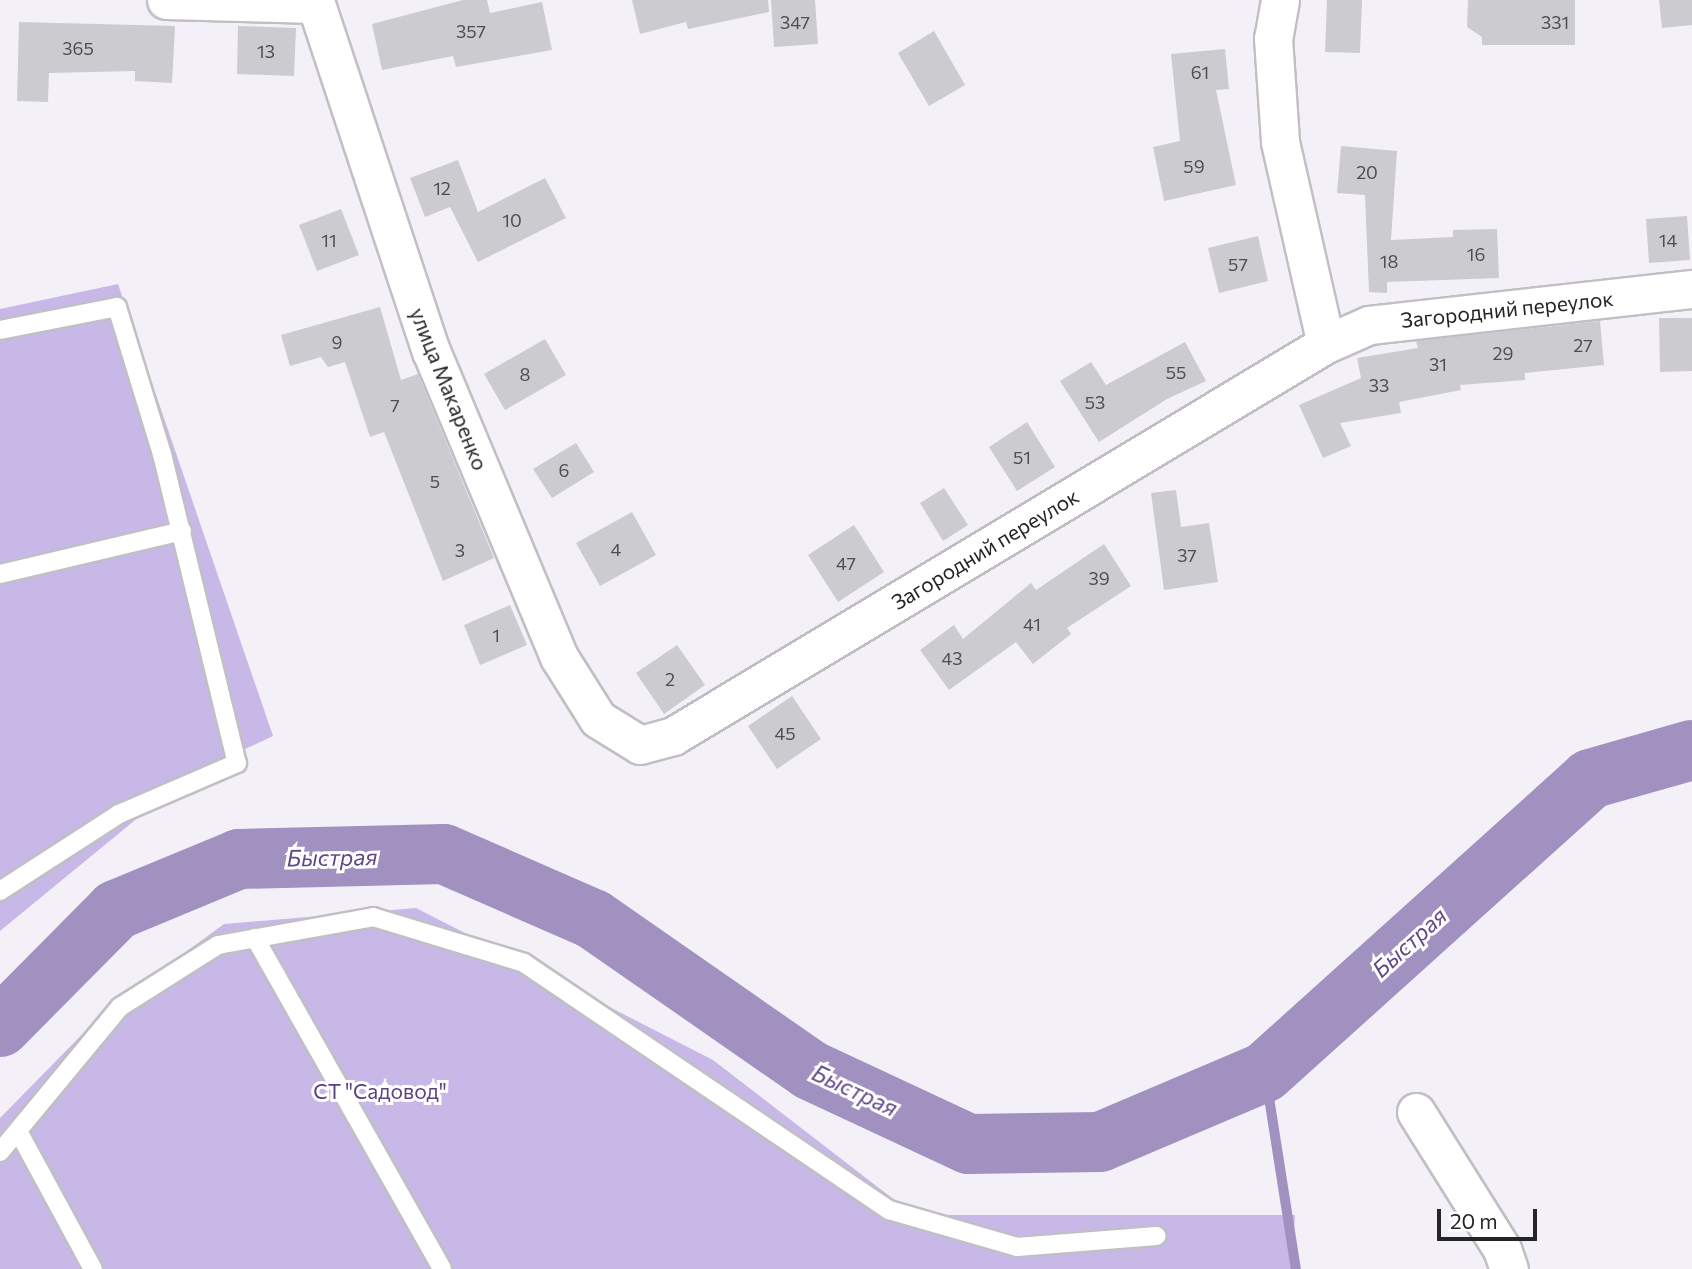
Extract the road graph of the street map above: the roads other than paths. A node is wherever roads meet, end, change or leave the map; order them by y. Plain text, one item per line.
1 (166, 0) edge
2 (1280, 0) edge
3 (318, 2) edge
4 (1692, 289) edge
5 (0, 330) edge
6 (1326, 344) junction
7 (182, 531) junction
8 (0, 574) edge
9 (640, 745) joint
10 (0, 891) edge
11 (255, 938) junction
12 (1416, 1112) dead end
13 (18, 1131) junction
14 (0, 1152) edge
15 (1157, 1236) dead end
16 (93, 1269) edge
17 (442, 1269) edge
18 (1509, 1269) edge

1 - 3 street
2 - 6 street
3 - 9 street, улица Макаренко
4 - 6 street, Загородний переулок
5 - 7 lane
6 - 9 street, Загородний переулок
7 - 8 lane
7 - 10 lane
11 - 13 lane
11 - 15 lane
11 - 17 lane
12 - 18 street
13 - 14 lane
13 - 16 lane

